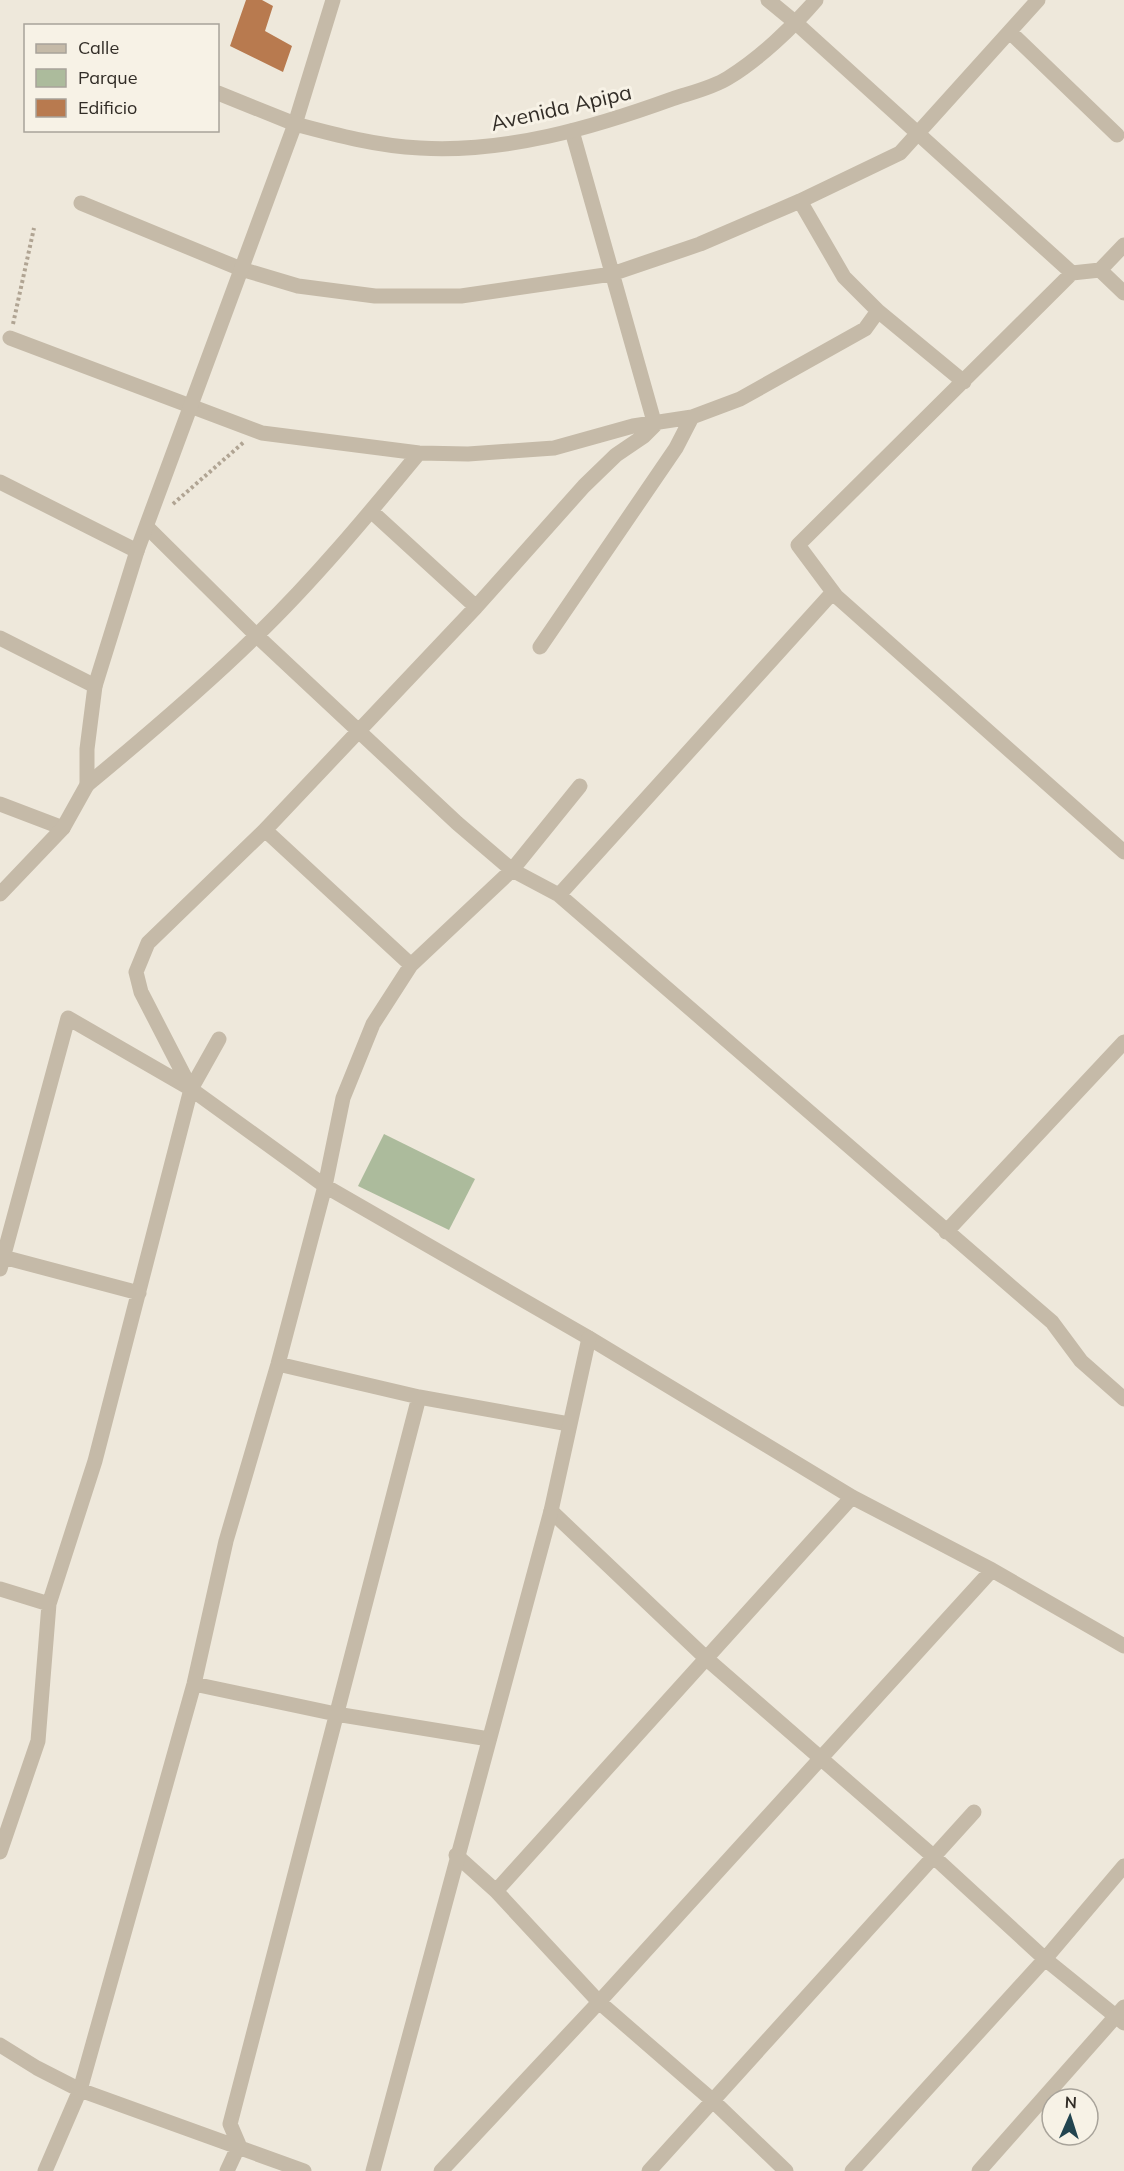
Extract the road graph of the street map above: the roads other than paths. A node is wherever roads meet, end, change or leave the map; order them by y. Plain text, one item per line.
1 (333, 0) edge
2 (768, 0) edge
3 (816, 0) edge
4 (1038, 0) edge
5 (796, 23) junction
6 (1011, 33) junction
7 (219, 93) edge
8 (295, 124) junction
9 (572, 131) junction
10 (917, 135) junction
11 (1118, 135) dead end
12 (800, 201) junction
13 (81, 203) dead end
14 (1124, 245) edge
15 (241, 269) junction
16 (1100, 270) junction
17 (1072, 273) junction
18 (612, 274) junction
19 (1124, 293) edge
20 (878, 311) junction
21 (10, 338) road end
22 (964, 382) junction
23 (189, 408) junction
24 (692, 417) junction
25 (655, 425) junction
26 (419, 453) junction
27 (0, 482) edge
28 (371, 511) junction
29 (147, 527) junction
30 (137, 551) junction
31 (833, 592) junction
32 (476, 608) junction
33 (257, 636) junction
34 (0, 638) edge
35 (540, 647) dead end
36 (95, 686) junction
37 (358, 731) junction
38 (87, 785) junction
39 (580, 786) dead end
40 (0, 804) edge
41 (63, 828) junction
42 (265, 830) junction
43 (1124, 852) edge
44 (512, 870) junction
45 (0, 894) edge
46 (559, 896) junction
47 (411, 966) junction
48 (219, 1039) dead end
49 (1124, 1042) edge
50 (191, 1089) junction
51 (325, 1186) junction
52 (946, 1232) junction
53 (2, 1263) edge
54 (139, 1293) junction
55 (589, 1338) junction
56 (278, 1364) junction
57 (419, 1397) junction
58 (1124, 1399) edge
59 (569, 1424) junction
60 (852, 1497) junction
61 (551, 1511) junction
62 (992, 1570) junction
63 (0, 1589) edge
64 (49, 1604) junction
65 (1124, 1646) edge
66 (708, 1660) junction
67 (194, 1684) junction
68 (336, 1714) junction
69 (489, 1739) junction
70 (820, 1756) junction
71 (974, 1812) dead end
72 (0, 1852) edge
73 (456, 1855) junction
74 (934, 1857) junction
75 (1124, 1866) edge
76 (496, 1891) junction
77 (1046, 1959) junction
78 (599, 2002) junction
79 (1121, 2015) edge
80 (0, 2045) edge
81 (80, 2090) junction
82 (712, 2100) junction
83 (239, 2145) junction
84 (45, 2171) edge
85 (227, 2171) edge
86 (304, 2171) edge
87 (373, 2171) edge
88 (441, 2171) edge
89 (649, 2171) edge
90 (786, 2171) edge
91 (852, 2171) edge
92 (979, 2171) edge

1 - 8 street
2 - 5 street
3 - 5 street, Avenida Apipa
4 - 6 street
5 - 9 street, Avenida Apipa
5 - 10 street
6 - 10 street
6 - 11 street
7 - 8 street, Avenida Apipa
8 - 9 street, Avenida Apipa
8 - 15 street
9 - 18 street
10 - 12 street
10 - 17 street
12 - 18 street
12 - 20 street
13 - 15 street
14 - 16 street
15 - 18 street
15 - 23 street
16 - 17 street
16 - 19 street
17 - 22 street
18 - 25 street
20 - 22 street
20 - 24 street
21 - 23 street
22 - 31 street
23 - 26 street
23 - 29 street
24 - 25 street
24 - 35 street
25 - 26 street
25 - 32 street
26 - 28 street
27 - 30 street
28 - 32 street
28 - 33 street
29 - 30 street
29 - 33 street
30 - 36 street
31 - 43 street
31 - 46 street
32 - 37 street
33 - 37 street
33 - 38 street
34 - 36 street
36 - 38 street
37 - 42 street
37 - 44 street
38 - 41 street
39 - 44 street
40 - 41 street
41 - 45 street
42 - 47 street
42 - 50 street
44 - 46 street
44 - 47 street
46 - 52 street
47 - 51 street
48 - 50 street
49 - 52 street
50 - 51 street
50 - 53 street
50 - 54 street
51 - 55 street
51 - 56 street
52 - 58 street
53 - 54 street
54 - 64 street
55 - 59 street
55 - 60 street
56 - 57 street
56 - 67 street
57 - 59 street
57 - 68 street
59 - 61 street
60 - 62 street
60 - 66 street
61 - 66 street
61 - 69 street
62 - 65 street
62 - 70 street
63 - 64 street
64 - 72 street
66 - 70 street
66 - 76 street
67 - 68 street
67 - 81 street
68 - 69 street
68 - 83 street
69 - 73 street
70 - 74 street
70 - 78 street
71 - 74 street
73 - 76 street
73 - 87 street
74 - 77 street
74 - 82 street
75 - 77 street
76 - 78 street
77 - 79 street
77 - 91 street
78 - 82 street
78 - 88 street
79 - 92 street
80 - 81 street
81 - 83 street
81 - 84 street
82 - 89 street
82 - 90 street
83 - 85 street
83 - 86 street

